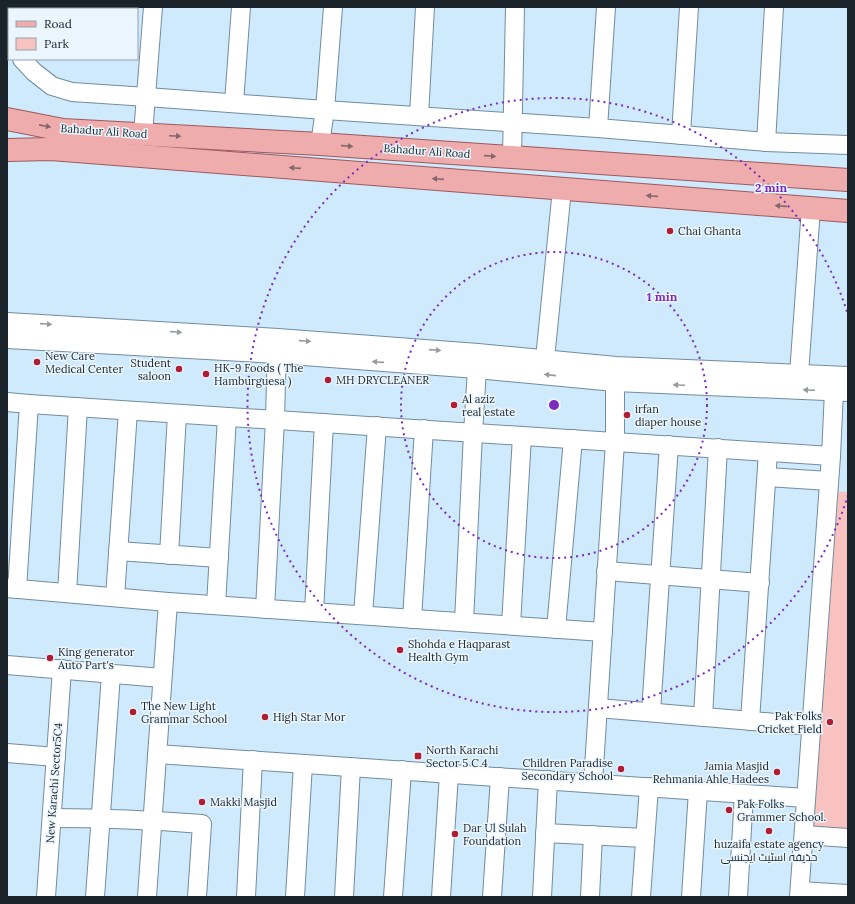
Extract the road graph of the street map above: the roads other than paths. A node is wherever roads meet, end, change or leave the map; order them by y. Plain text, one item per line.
1 (153, 7) edge
2 (241, 7) edge
3 (333, 7) edge
4 (425, 7) edge
5 (515, 7) edge
6 (606, 7) edge
7 (689, 7) edge
8 (774, 7) edge
9 (23, 60) edge
10 (147, 97) junction
11 (234, 103) junction
12 (325, 110) junction
13 (419, 116) junction
14 (7, 119) edge
15 (513, 123) junction
16 (598, 128) junction
17 (143, 134) junction
18 (681, 135) junction
19 (766, 142) junction
20 (320, 144) junction
21 (848, 145) edge
22 (7, 150) edge
23 (512, 157) junction
24 (848, 180) edge
25 (562, 189) junction
26 (811, 208) junction
27 (848, 211) edge
28 (7, 322) edge
29 (7, 339) edge
30 (277, 346) junction
31 (545, 359) junction
32 (477, 369) junction
33 (799, 374) junction
34 (615, 382) junction
35 (842, 384) edge
36 (7, 402) edge
37 (29, 404) junction
38 (78, 407) junction
39 (128, 411) junction
40 (177, 414) junction
41 (227, 417) junction
42 (275, 420) junction
43 (324, 423) junction
44 (376, 426) junction
45 (424, 429) junction
46 (473, 433) junction
47 (522, 436) junction
48 (573, 439) junction
49 (615, 442) junction
50 (669, 445) junction
51 (718, 448) junction
52 (768, 452) junction
53 (831, 456) junction
54 (767, 477) junction
55 (829, 481) junction
56 (118, 551) junction
57 (170, 555) junction
58 (219, 558) junction
59 (606, 571) junction
60 (660, 576) junction
61 (711, 579) junction
62 (760, 583) junction
63 (12, 589) edge
64 (66, 593) junction
65 (115, 597) junction
66 (168, 602) junction
67 (216, 605) junction
68 (265, 609) junction
69 (314, 612) junction
70 (363, 615) junction
71 (412, 619) junction
72 (464, 622) junction
73 (511, 625) junction
74 (556, 628) junction
75 (603, 632) junction
76 (7, 665) edge
77 (62, 669) junction
78 (111, 674) junction
79 (162, 678) junction
80 (598, 708) junction
81 (651, 712) junction
82 (703, 717) junction
83 (750, 721) junction
84 (812, 726) junction
85 (157, 754) junction
86 (56, 757) junction
87 (7, 758) edge
88 (253, 760) junction
89 (303, 764) junction
90 (351, 767) junction
91 (402, 770) junction
92 (450, 774) junction
93 (500, 777) junction
94 (548, 780) junction
95 (593, 783) junction
96 (649, 787) junction
97 (698, 791) junction
98 (744, 794) junction
99 (806, 798) junction
100 (52, 818) junction
101 (101, 818) junction
102 (152, 820) junction
103 (545, 832) junction
104 (593, 835) junction
105 (804, 835) junction
106 (645, 838) junction
107 (848, 838) edge
108 (799, 894) edge
109 (848, 894) edge
110 (46, 897) edge
111 (95, 897) edge
112 (147, 897) edge
113 (197, 897) edge
114 (246, 897) edge
115 (295, 897) edge
116 (344, 897) edge
117 (393, 897) edge
118 (441, 897) edge
119 (492, 897) edge
120 (542, 897) edge
121 (590, 897) edge
122 (640, 897) edge
123 (691, 897) edge
124 (738, 897) edge

1 - 10 street
2 - 11 street
3 - 12 street
4 - 13 street
5 - 15 street
6 - 16 street
7 - 18 street
8 - 19 street
9 - 10 street
10 - 11 street
10 - 17 street
11 - 12 street
12 - 13 street
12 - 20 street
13 - 15 street
14 -> 17 main road, Bahadur Ali Road
15 - 16 street
15 - 23 street
16 - 18 street
17 -> 20 main road, Bahadur Ali Road
18 - 19 street
19 - 21 street
20 -> 23 main road, Bahadur Ali Road
25 -> 22 main road, Bahadur Ali Road
23 - 24 main road, Bahadur Ali Road
26 -> 25 main road, Bahadur Ali Road
25 - 31 street
26 - 27 main road, Bahadur Ali Road
26 - 33 street
28 -> 30 street
29 - 30 street
30 -> 31 street
32 -> 30 street
30 - 42 street
31 - 33 street
34 -> 32 street
32 - 46 street
33 - 35 street
35 -> 34 street
34 - 49 street
35 - 53 street
36 - 37 street
37 - 38 street
37 - 63 street
38 - 39 street
38 - 64 street
39 - 40 street
39 - 56 street
40 - 41 street
40 - 57 street
41 - 42 street
41 - 58 street
42 - 43 street
42 - 68 street
43 - 44 street
43 - 69 street
44 - 45 street
44 - 70 street
45 - 46 street
45 - 71 street
46 - 47 street
46 - 72 street
47 - 48 street
47 - 73 street
48 - 49 street
48 - 74 street
49 - 50 street
49 - 59 street
50 - 51 street
50 - 60 street
51 - 52 street
51 - 61 street
52 - 53 street
52 - 54 street
53 - 55 street
54 - 55 street
54 - 62 street
55 - 84 street
56 - 57 street
56 - 65 street
57 - 58 street
58 - 67 street
59 - 60 street
59 - 75 street
60 - 61 street
60 - 81 street
61 - 62 street
61 - 82 street
62 - 83 street
63 - 64 street
64 - 65 street
65 - 66 street
66 - 67 street
66 - 79 street
67 - 68 street
68 - 69 street
69 - 70 street
70 - 71 street
71 - 72 street
72 - 73 street
73 - 74 street
74 - 75 street
75 - 80 street
76 - 77 street
77 - 78 street
77 - 86 street, New Karachi Sector5C4
78 - 79 street
78 - 101 street
79 - 85 street
80 - 81 street
80 - 95 street
81 - 82 street
82 - 83 street
83 - 84 street
84 - 99 street
85 - 88 street
85 - 102 street
86 - 87 street
86 - 100 street, New Karachi Sector5C4
88 - 89 street
88 - 114 street
89 - 90 street
89 - 115 street
90 - 91 street
90 - 116 street
91 - 92 street
91 - 117 street
92 - 93 street
92 - 118 street
93 - 94 street
93 - 119 street
94 - 95 street
94 - 103 street
95 - 96 street
96 - 97 street
96 - 106 street
97 - 98 street
97 - 123 street
98 - 99 street
98 - 124 street
99 - 105 street
100 - 101 street
100 - 110 street, New Karachi Sector5C4
101 - 102 street
101 - 111 street
102 - 112 street
102 - 113 street
103 - 104 street
103 - 120 street
104 - 106 street
104 - 121 street
105 - 107 street
105 - 108 street
106 - 122 street
108 - 109 street

